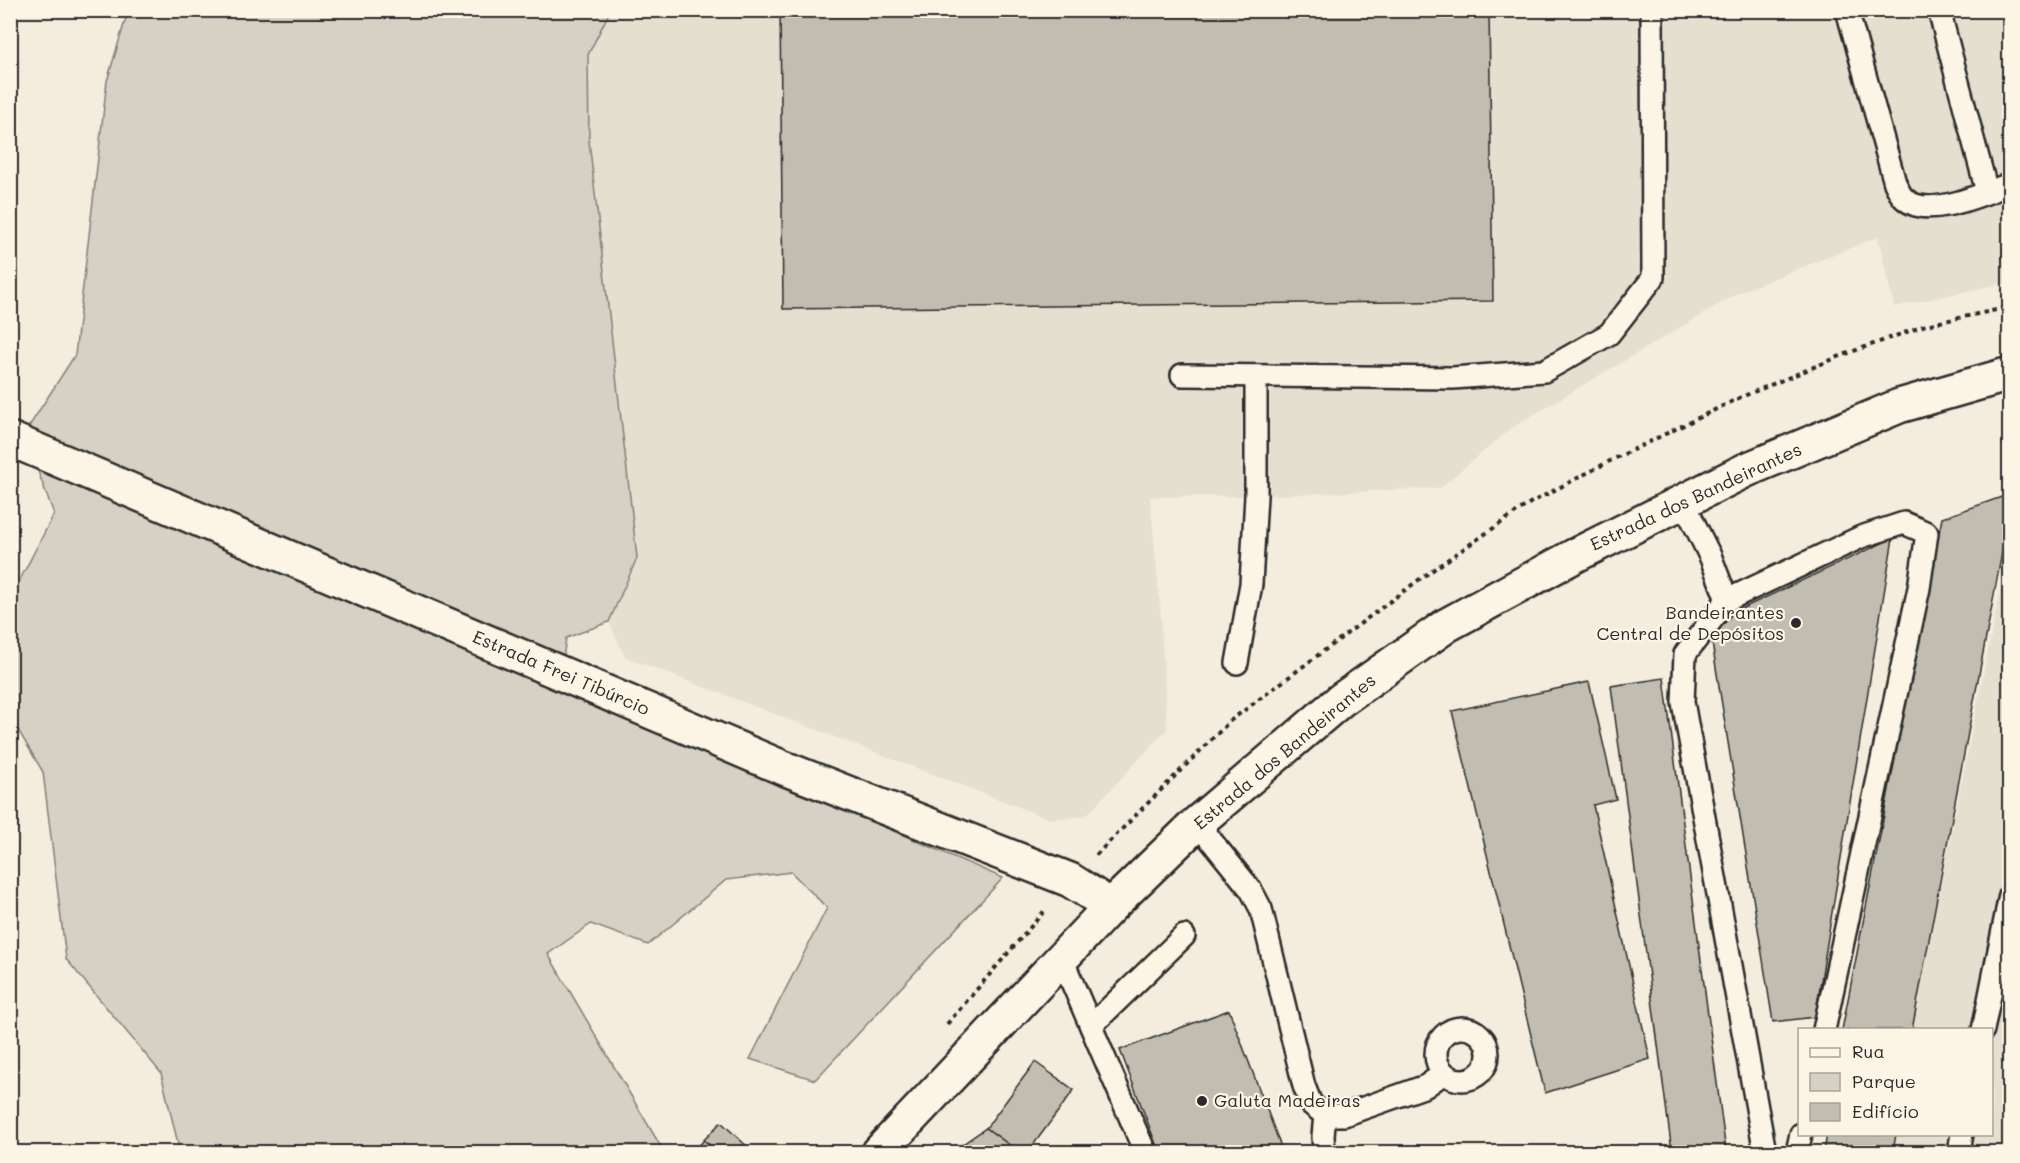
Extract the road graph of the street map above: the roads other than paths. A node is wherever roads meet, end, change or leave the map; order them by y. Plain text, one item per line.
1 (1652, 10) edge
2 (1847, 10) edge
3 (1939, 10) edge
4 (2010, 184) edge
5 (1987, 192) junction
6 (2010, 374) edge
7 (1182, 375) dead end
8 (1256, 376) junction
9 (10, 439) edge
10 (1683, 501) junction
11 (1727, 600) junction
12 (1237, 663) dead end
13 (1197, 823) junction
14 (2010, 895) edge
15 (1111, 906) junction
16 (1184, 936) dead end
17 (1062, 958) junction
18 (1091, 1026) junction
19 (1824, 1028) edge
20 (1983, 1028) edge
21 (1444, 1073) dead end
22 (1325, 1115) junction
23 (1801, 1136) edge
24 (1962, 1136) edge
25 (879, 1152) edge
26 (1145, 1152) edge
27 (1324, 1152) edge
28 (1765, 1152) edge
29 (1797, 1152) edge
30 (1959, 1152) edge

1 - 8 lane
2 - 5 lane
3 - 5 lane
4 - 5 lane
6 - 10 main road, Estrada dos Bandeirantes
7 - 8 lane
8 - 12 lane
9 - 15 main road, Estrada Frei Tibúrcio
10 - 11 lane
10 - 13 main road, Estrada dos Bandeirantes
11 - 19 lane
11 - 28 lane
13 - 15 main road, Estrada dos Bandeirantes
13 - 22 lane
14 - 20 lane
15 - 17 main road, Estrada dos Bandeirantes
16 - 18 lane
17 - 18 lane
17 - 25 main road, Estrada dos Bandeirantes
18 - 26 lane
21 - 22 lane
22 - 27 lane
23 - 29 lane
24 - 30 lane

